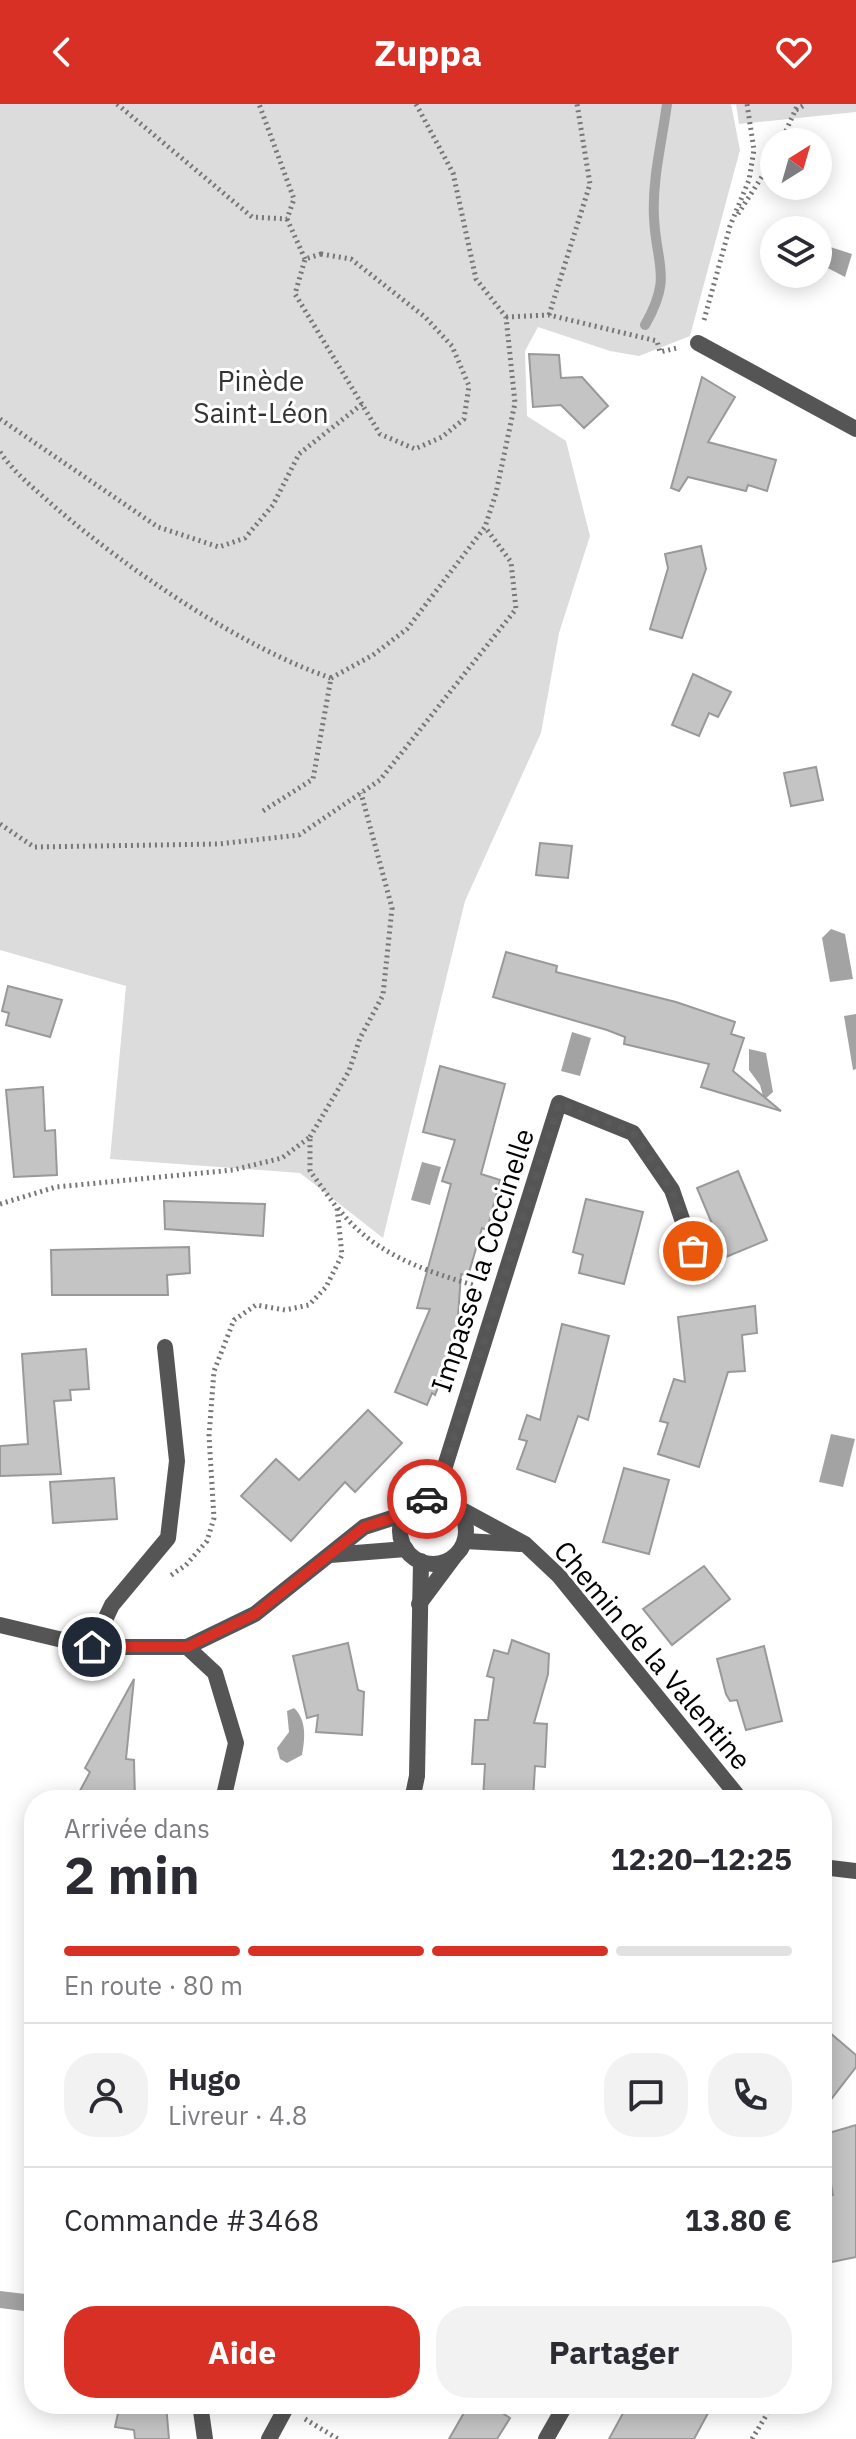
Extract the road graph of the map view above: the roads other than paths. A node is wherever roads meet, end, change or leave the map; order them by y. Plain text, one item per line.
1 (698, 343) road end
2 (856, 429) edge
3 (693, 1251) dead end
4 (165, 1347) dead end
5 (446, 1502) junction
6 (405, 1514) junction
7 (463, 1544) junction
8 (525, 1544) junction
9 (406, 1549) junction
10 (330, 1555) junction
11 (421, 1561) junction
12 (419, 1604) junction
13 (0, 1625) edge
14 (92, 1647) junction
15 (187, 1647) junction
16 (225, 1790) edge
17 (414, 1790) edge
18 (733, 1790) edge
19 (832, 1868) edge
20 (856, 1871) edge
21 (201, 2414) edge
22 (283, 2414) edge
23 (560, 2414) edge
24 (205, 2439) edge
25 (269, 2439) edge
26 (546, 2439) edge

1 - 2 street
3 - 5 street, Impasse la Coccinelle
4 - 14 street
5 - 6 street
5 - 7 street
5 - 8 street, Chemin de la Valentine
6 - 9 street
6 - 10 street
7 - 8 street, Chemin de la Valentine
7 - 11 street
7 - 12 street
8 - 18 street, Chemin de la Valentine
9 - 10 street
9 - 11 street
10 - 15 street
11 - 12 street
12 - 17 street
13 - 14 street
14 - 15 street
15 - 16 street
19 - 20 street
21 - 24 street
22 - 25 street
23 - 26 street

